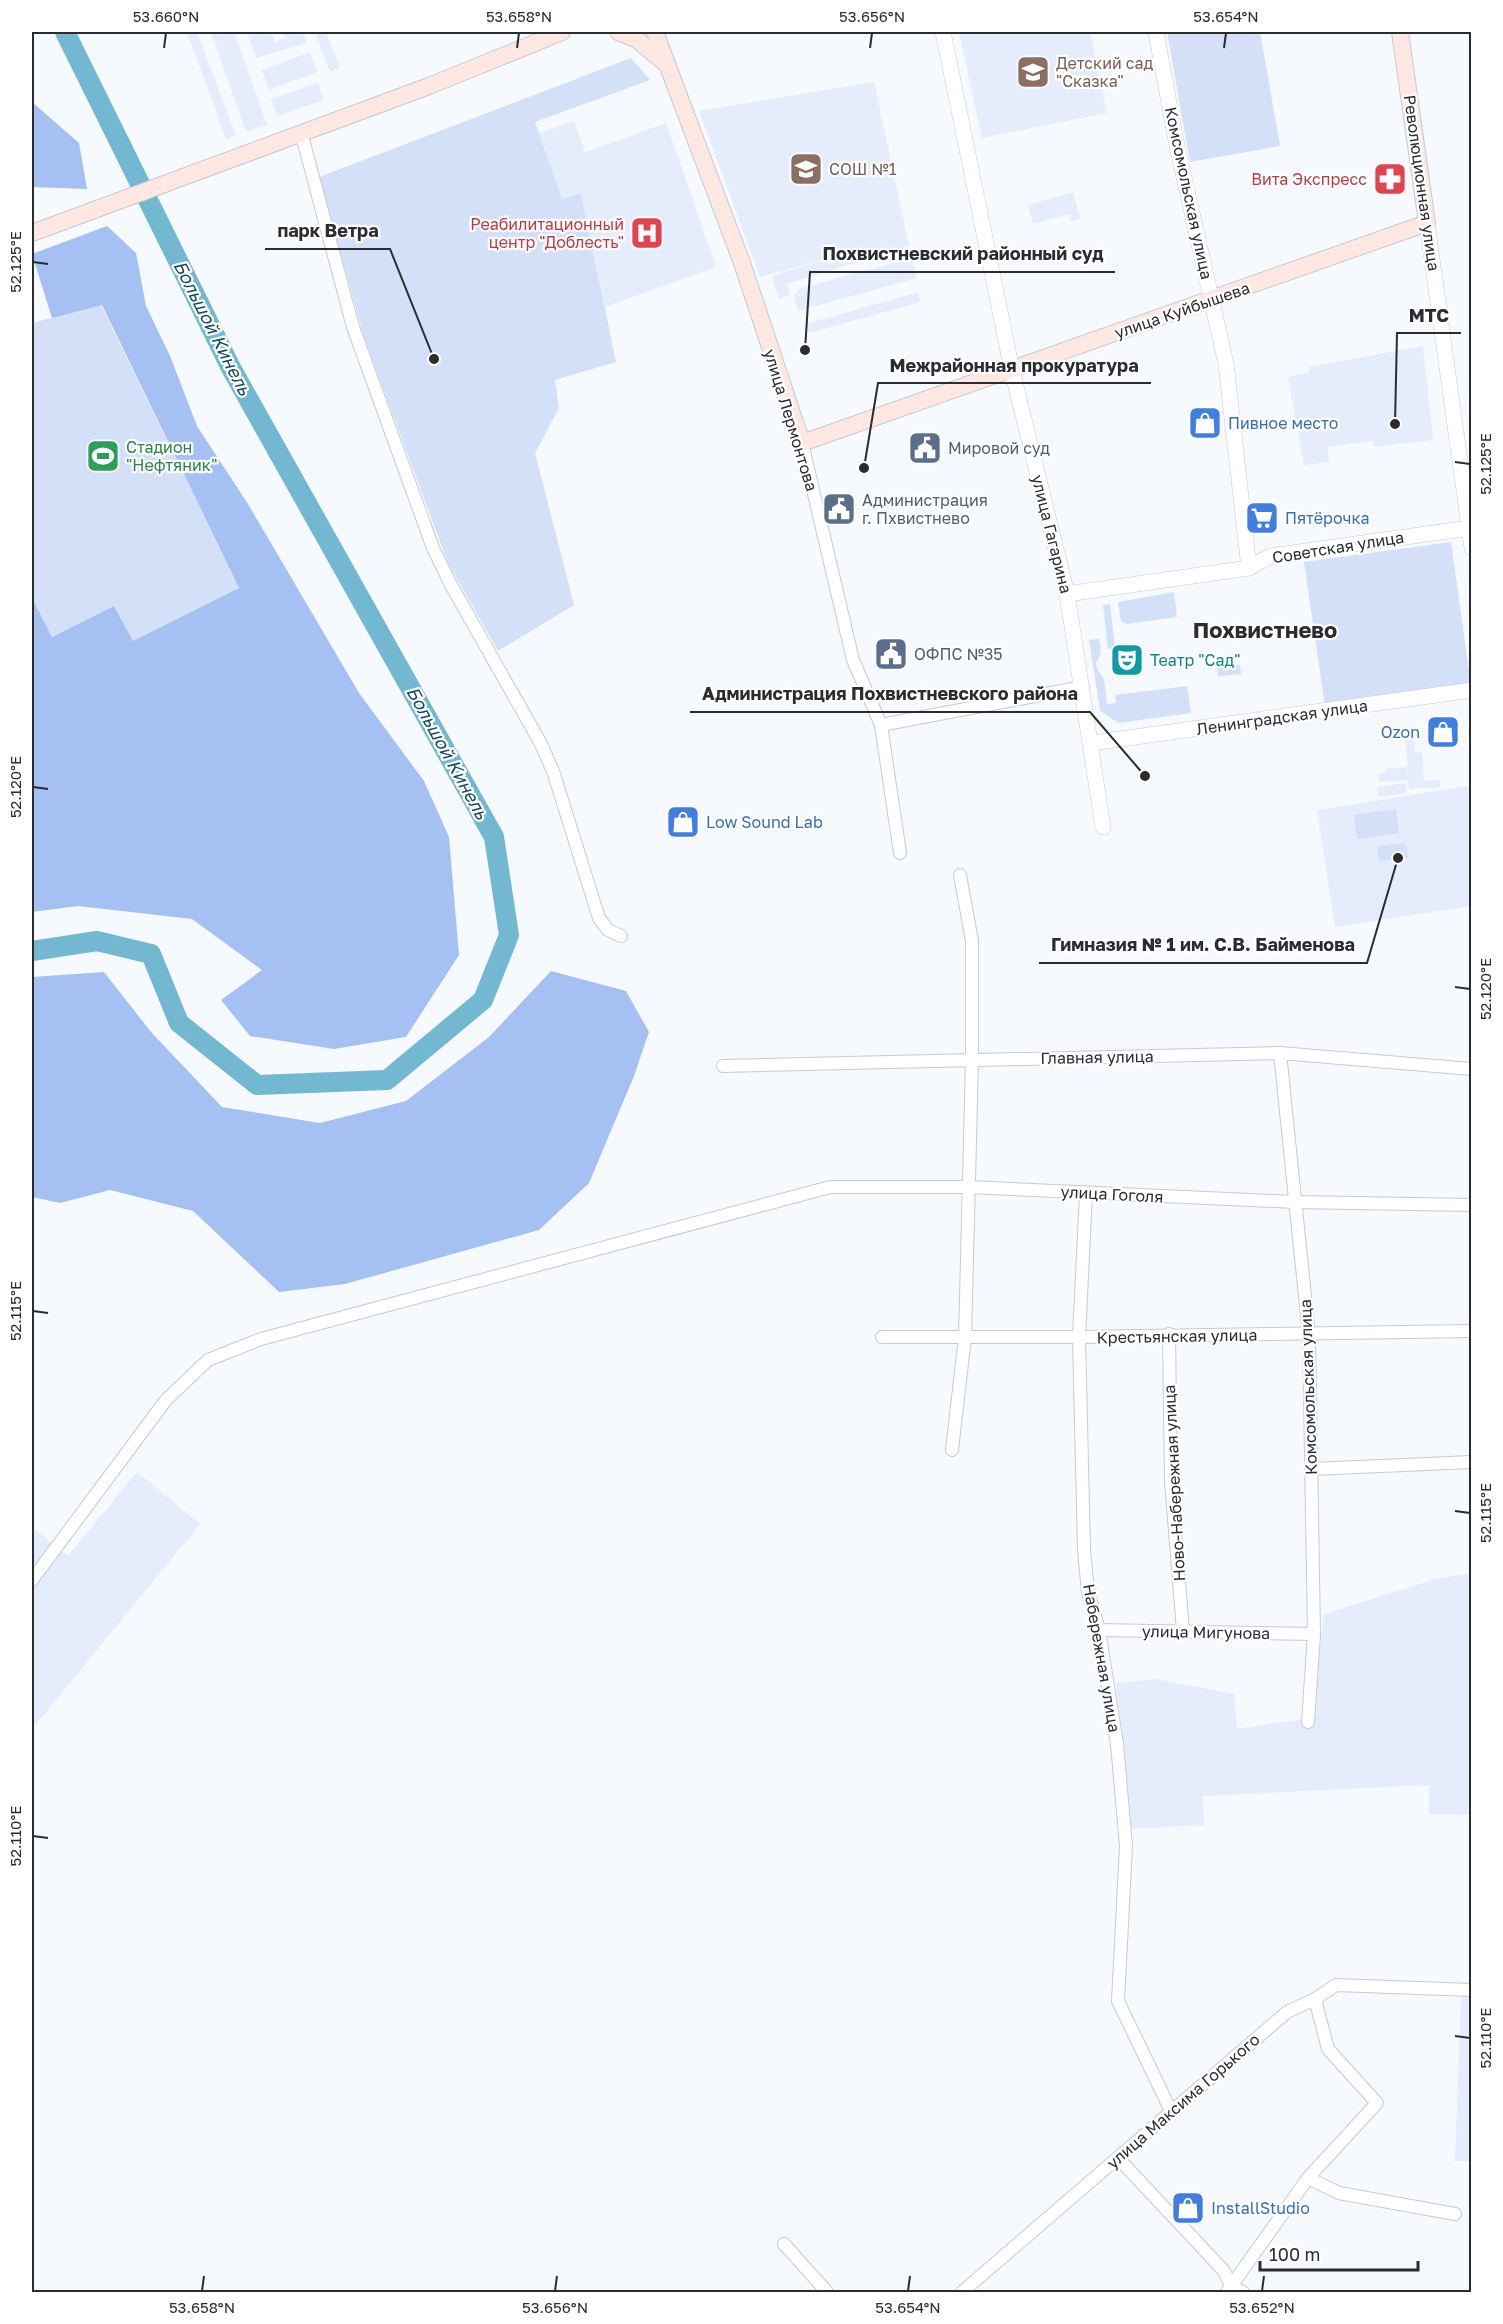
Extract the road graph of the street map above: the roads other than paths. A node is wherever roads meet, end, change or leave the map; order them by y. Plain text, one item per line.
1 (562, 32) edge
2 (618, 32) edge
3 (655, 32) edge
4 (943, 32) edge
5 (1156, 32) edge
6 (1401, 32) edge
7 (667, 65) junction
8 (301, 132) junction
9 (1427, 223) junction
10 (32, 234) edge
11 (1212, 300) junction
12 (1012, 370) junction
13 (802, 443) junction
14 (1469, 528) junction
15 (1472, 548) edge
16 (1249, 568) junction
17 (1067, 594) junction
18 (1083, 687) junction
19 (1472, 690) edge
20 (881, 725) junction
21 (1092, 743) junction
22 (1103, 828) dead end
23 (900, 853) dead end
24 (960, 875) dead end
25 (621, 936) dead end
26 (1280, 1053) junction
27 (972, 1061) junction
28 (723, 1066) dead end
29 (1472, 1069) edge
30 (969, 1187) junction
31 (1086, 1193) junction
32 (1295, 1202) junction
33 (1472, 1204) edge
34 (1472, 1331) edge
35 (1169, 1334) junction
36 (1309, 1335) junction
37 (882, 1337) dead end
38 (965, 1337) junction
39 (1080, 1337) junction
40 (952, 1450) dead end
41 (1472, 1462) edge
42 (1312, 1469) junction
43 (32, 1580) edge
44 (1099, 1630) junction
45 (1183, 1631) junction
46 (1314, 1634) junction
47 (1308, 1722) dead end
48 (1472, 1990) edge
49 (1315, 1999) junction
50 (1171, 2111) junction
51 (1118, 2158) junction
52 (1308, 2178) junction
53 (1455, 2214) dead end
54 (784, 2244) dead end
55 (1229, 2289) edge
56 (827, 2292) edge
57 (962, 2292) edge
58 (1243, 2292) edge

1 - 8 main road
2 - 7 main road
3 - 7 main road, улица Лермонтова
4 - 12 street, улица Гагарина
5 - 11 street, Комсомольская улица
6 - 9 main road, Революционная улица
7 - 13 main road, улица Лермонтова
8 - 10 main road
8 - 25 street
9 - 11 main road, улица Куйбышева
9 - 14 street, Революционная улица
11 - 12 main road, улица Куйбышева
11 - 16 street, Комсомольская улица
12 - 13 main road, улица Куйбышева
12 - 17 street, улица Гагарина
13 - 20 street, улица Лермонтова
14 - 15 street, Революционная улица
14 - 16 street, Советская улица
16 - 17 street, Советская улица
17 - 18 street, улица Гагарина
18 - 20 street
18 - 21 street, улица Гагарина
19 - 21 street, Ленинградская улица
20 - 23 street, улица Лермонтова
21 - 22 street, улица Гагарина
24 - 27 street
26 - 27 street, Главная улица
26 - 29 street, Главная улица
26 - 32 street, Комсомольская улица
27 - 28 street, Главная улица
27 - 30 street
30 - 31 street, улица Гоголя
30 - 38 street
30 - 43 street, улица Гоголя
31 - 32 street, улица Гоголя
31 - 39 street, Набережная улица
32 - 33 street, улица Гоголя
32 - 36 street, Комсомольская улица
34 - 36 street, Крестьянская улица
35 - 36 street, Крестьянская улица
35 - 39 street, Крестьянская улица
35 - 45 street, Ново-Набережная улица
36 - 42 street, Комсомольская улица
37 - 38 street, Крестьянская улица
38 - 39 street, Крестьянская улица
38 - 40 street
39 - 44 street, Набережная улица
41 - 42 street
42 - 46 street, Комсомольская улица
44 - 45 street, улица Мигунова
44 - 50 street, Набережная улица
45 - 46 street, улица Мигунова
46 - 47 street, Комсомольская улица
48 - 49 street, улица Максима Горького
49 - 50 street, улица Максима Горького
49 - 52 street
50 - 51 street, улица Максима Горького
51 - 55 street
51 - 57 street, улица Максима Горького
52 - 53 street
52 - 55 street
54 - 56 street
55 - 58 street

